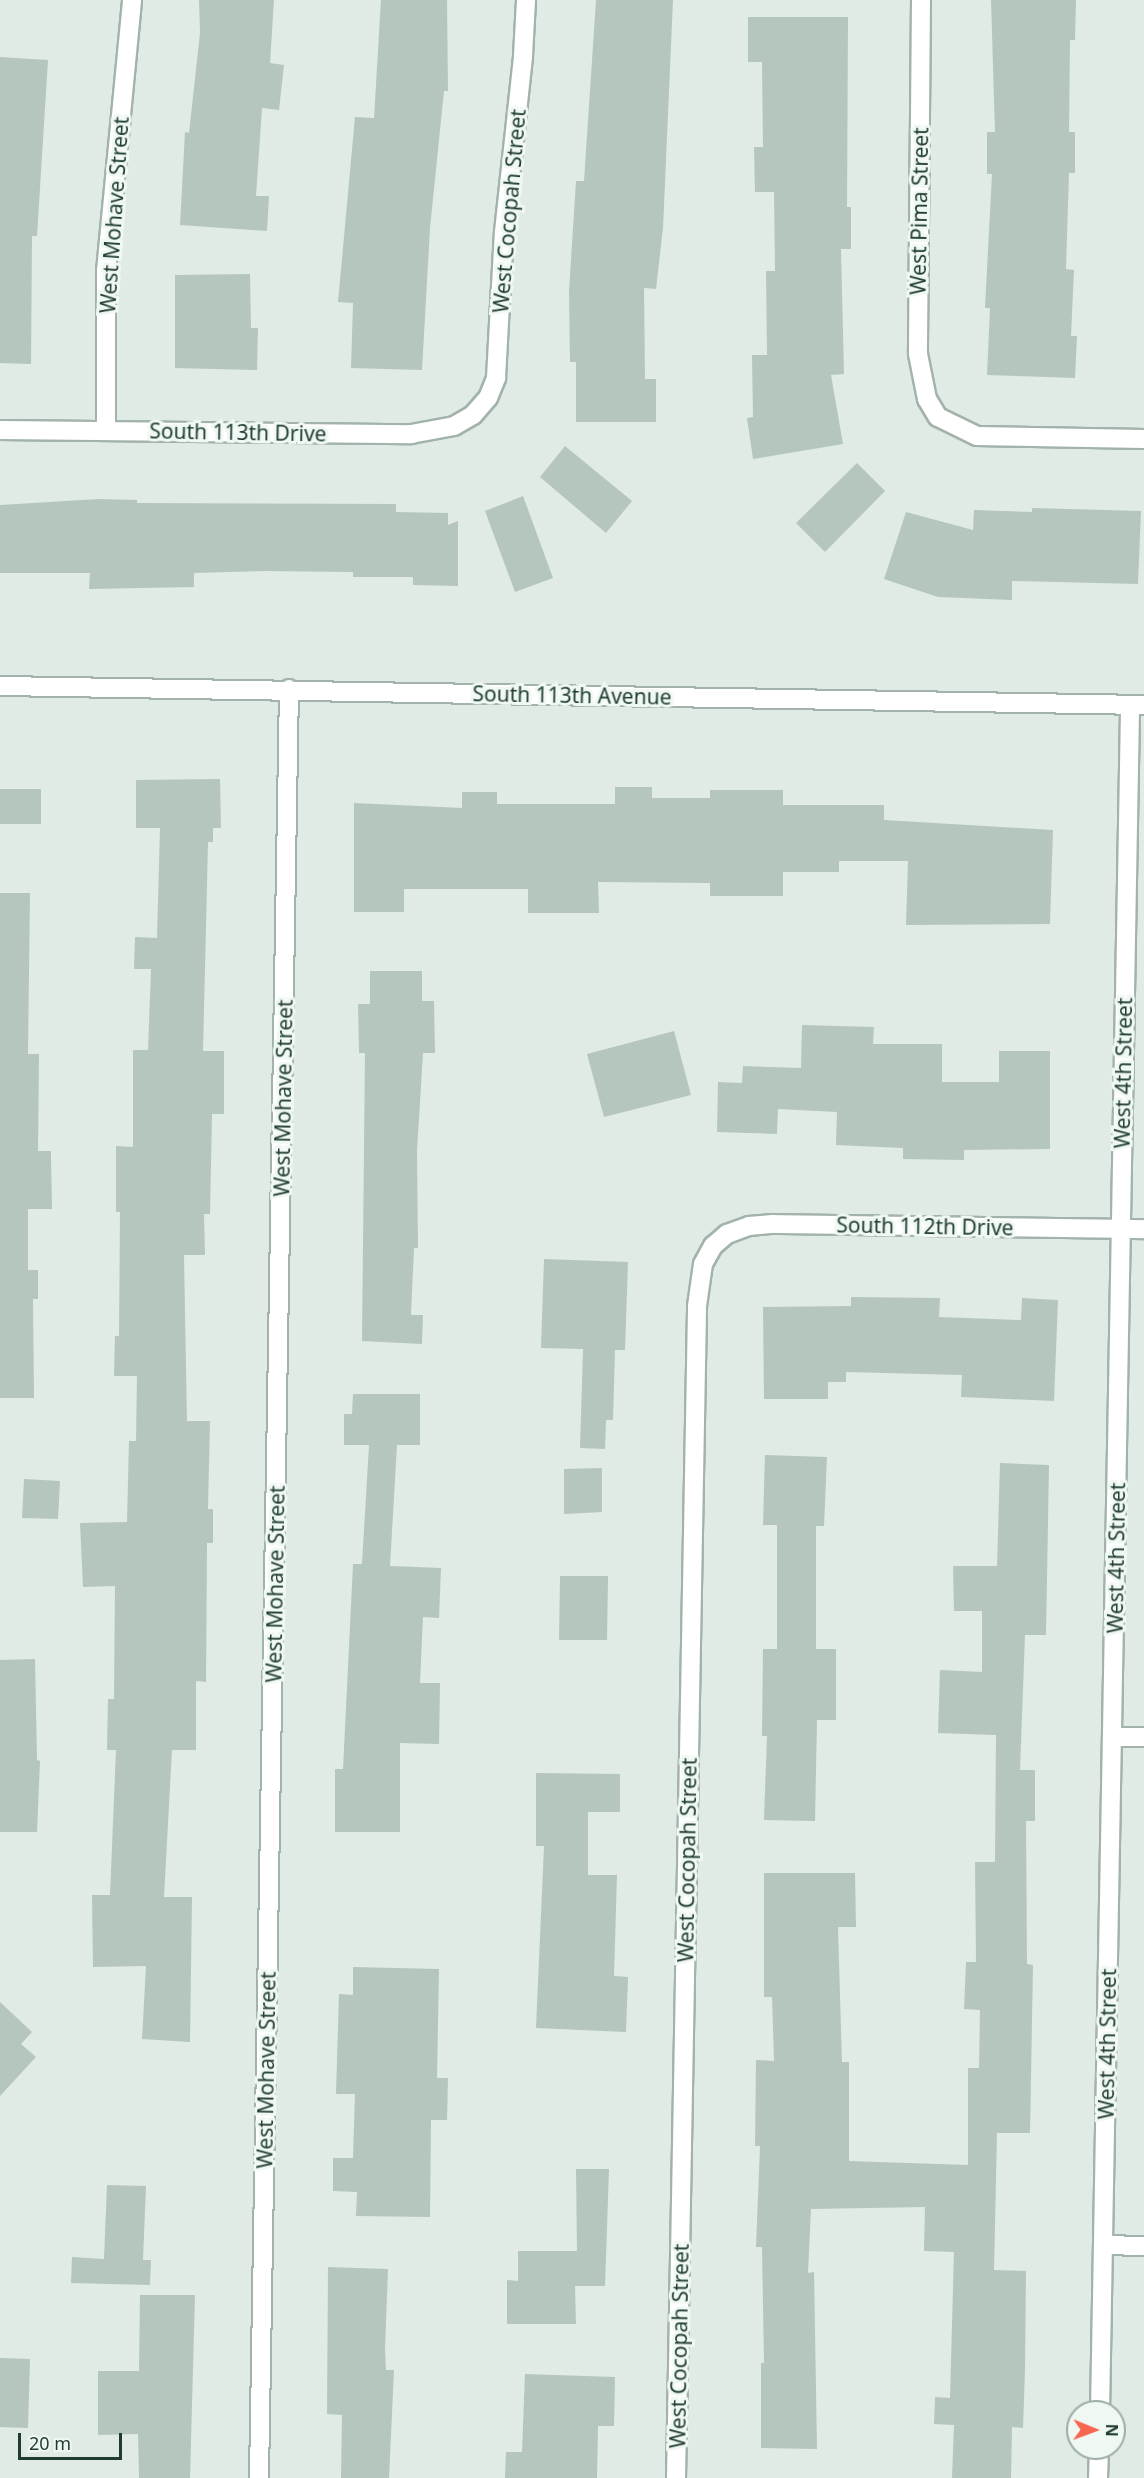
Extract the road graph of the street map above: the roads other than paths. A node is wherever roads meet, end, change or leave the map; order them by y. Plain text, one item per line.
1 (132, 0) edge
2 (526, 0) edge
3 (921, 0) edge
4 (473, 415) joint
5 (0, 430) edge
6 (106, 430) junction
7 (1144, 439) edge
8 (0, 686) edge
9 (289, 689) junction
10 (1137, 705) edge
11 (1120, 1229) junction
12 (1144, 1229) edge
13 (713, 1246) joint
14 (1113, 1737) junction
15 (1144, 1737) edge
16 (1103, 2245) junction
17 (1144, 2246) edge
18 (1100, 2400) edge
19 (1099, 2460) edge
20 (259, 2478) edge
21 (676, 2478) edge
22 (1098, 2478) edge

1 - 6 street, West Mohave Street
2 - 4 street, West Cocopah Street
3 - 7 street, West Pima Street
4 - 6 street, South 113th Drive
5 - 6 street, South 113th Drive
8 - 9 street, South 113th Avenue
9 - 10 street, South 113th Avenue
9 - 20 street, West Mohave Street
10 - 11 street, West 4th Street
11 - 12 street, South 112th Drive
11 - 13 street, South 112th Drive
11 - 14 street, West 4th Street
13 - 21 street, West Cocopah Street
14 - 15 street
14 - 16 street, West 4th Street
16 - 17 street
16 - 18 street, West 4th Street
19 - 22 street

